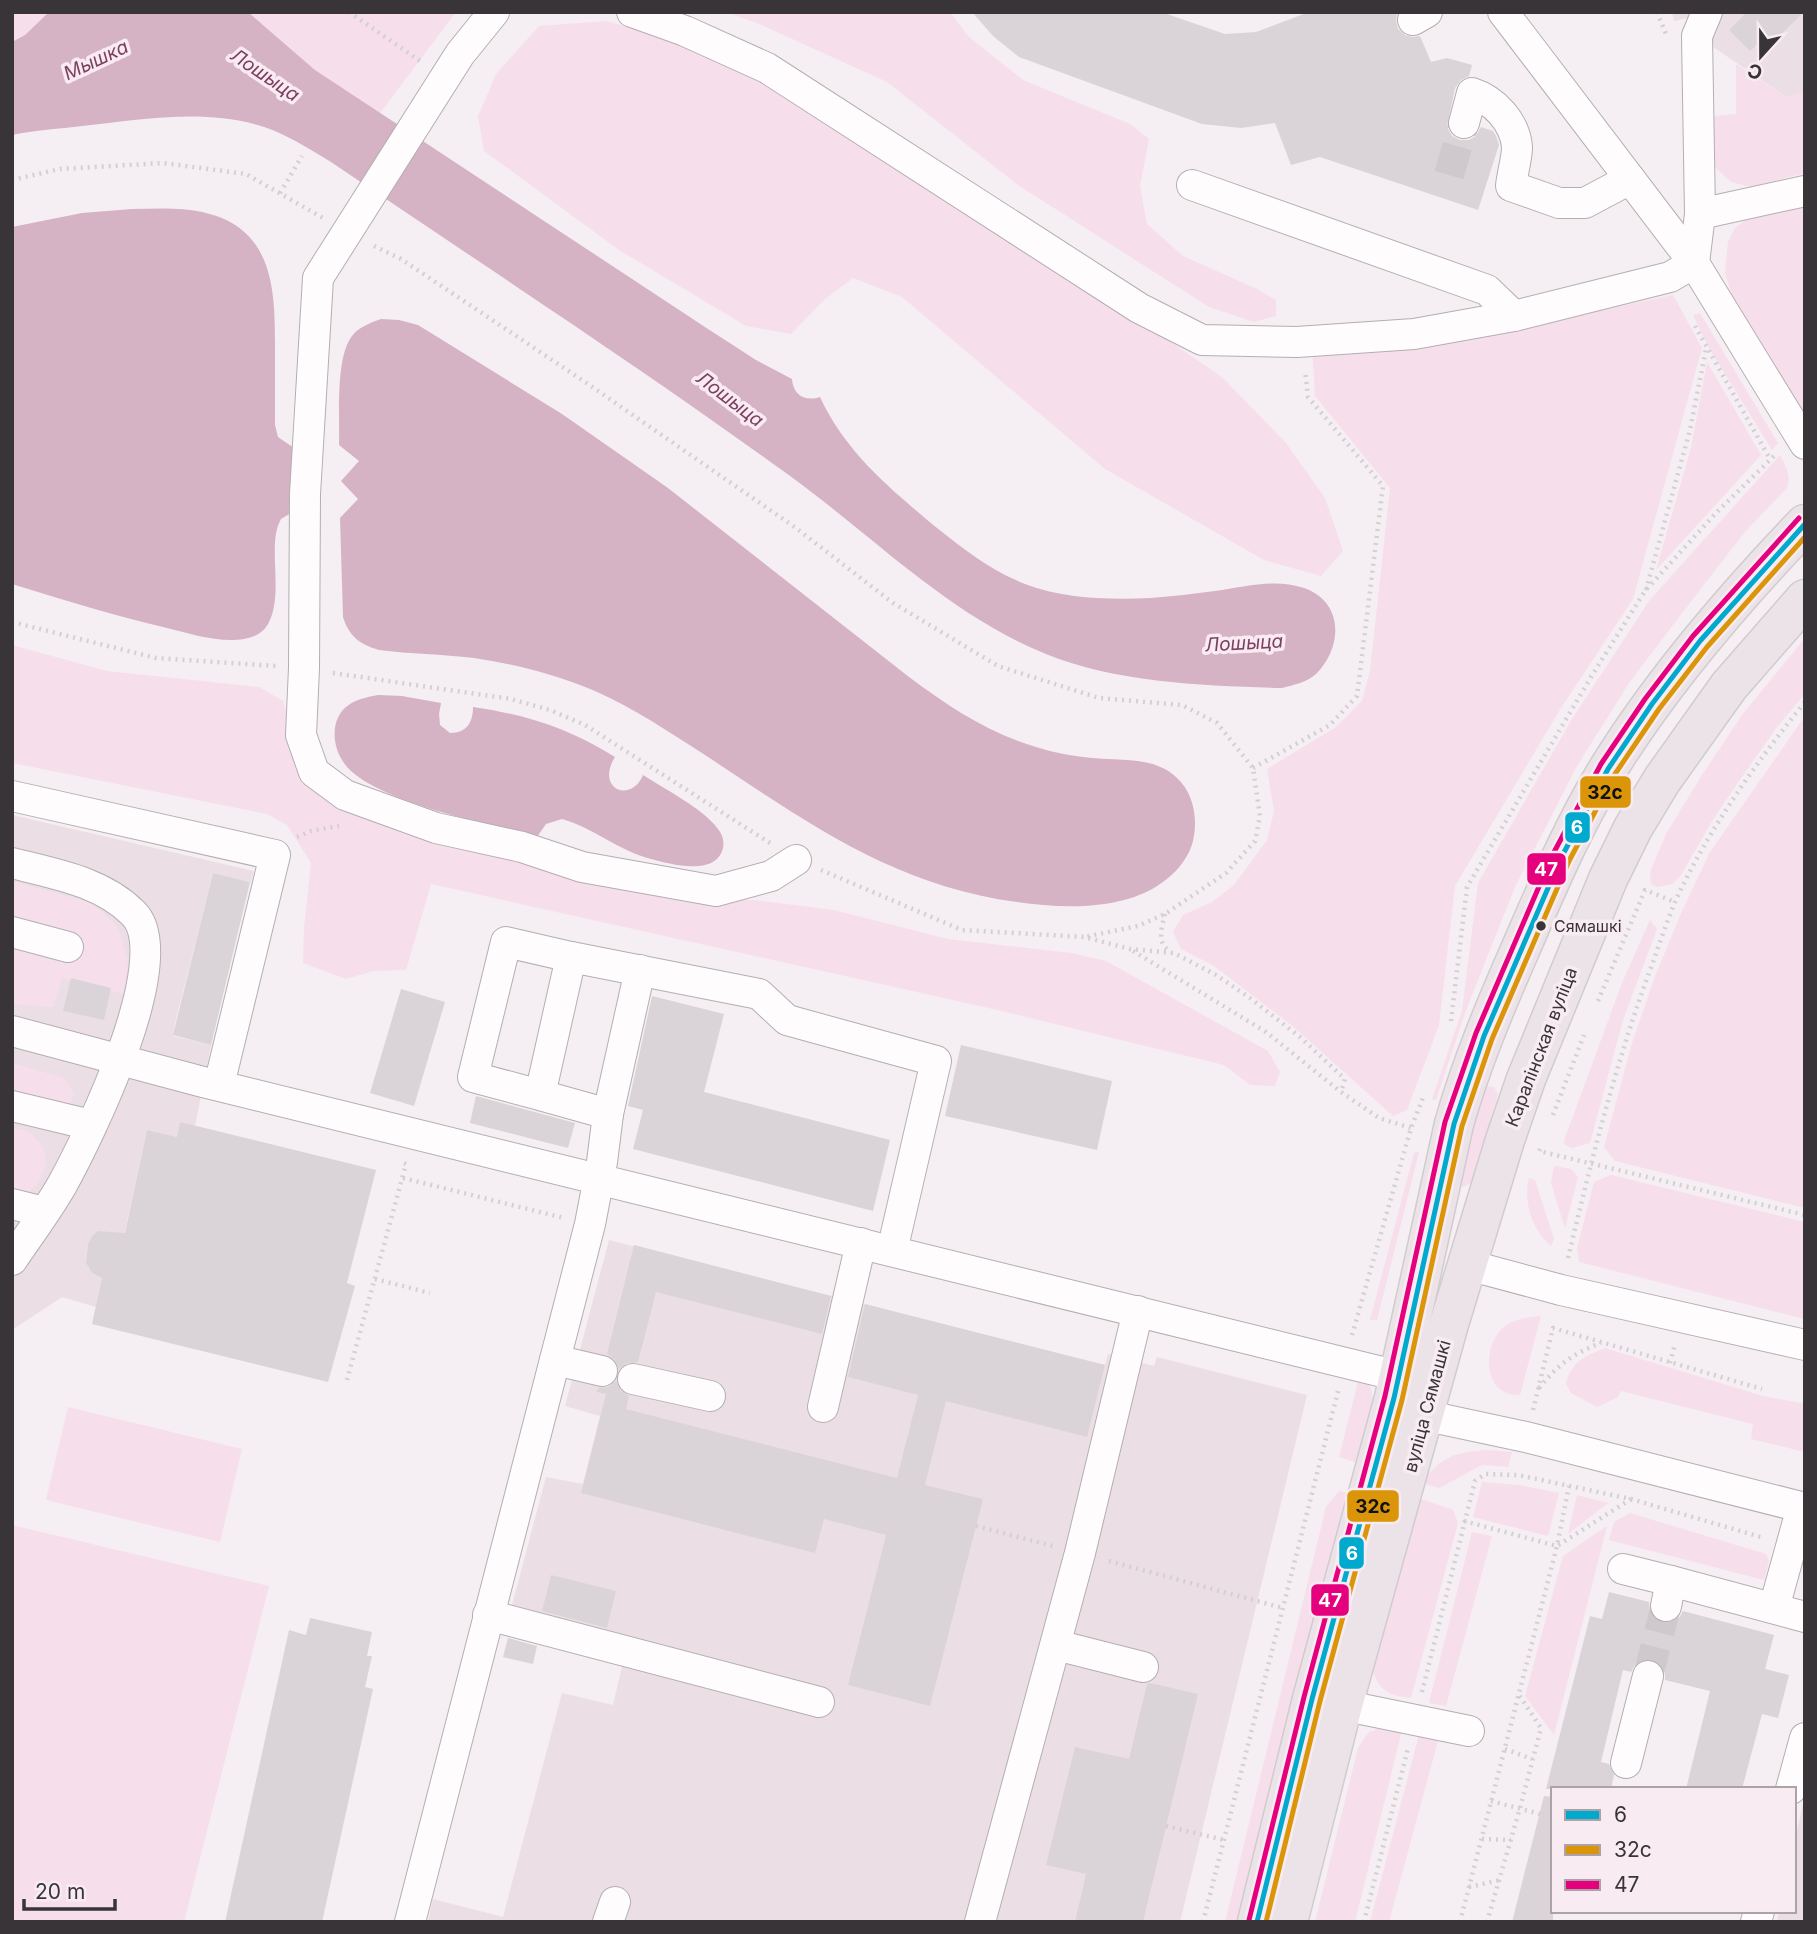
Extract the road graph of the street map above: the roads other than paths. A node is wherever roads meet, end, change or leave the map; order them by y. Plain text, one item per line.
1 (494, 12) edge
2 (632, 12) edge
3 (1503, 12) edge
4 (1707, 12) edge
5 (1464, 122) tunnel mouth
6 (1630, 179) junction
7 (1192, 185) dead end
8 (1805, 191) edge
9 (1700, 214) junction
10 (1693, 263) junction
11 (1514, 316) junction
12 (1801, 439) edge
13 (1805, 524) edge
14 (1805, 599) edge
15 (12, 796) edge
16 (796, 860) road end
17 (12, 863) edge
18 (12, 932) edge
19 (68, 947) dead end
20 (571, 957) junction
21 (640, 971) junction
22 (12, 1031) edge
23 (121, 1058) junction
24 (219, 1085) junction
25 (540, 1095) junction
26 (12, 1106) edge
27 (608, 1114) junction
28 (91, 1125) junction
29 (599, 1179) junction
30 (12, 1204) edge
31 (44, 1212) junction
32 (861, 1243) junction
33 (892, 1251) junction
34 (1425, 1254) junction
35 (12, 1260) edge
36 (1468, 1265) junction
37 (1138, 1311) junction
38 (1805, 1345) edge
39 (555, 1360) junction
40 (602, 1371) dead end
41 (634, 1379) dead end
42 (710, 1396) dead end
43 (1412, 1396) junction
44 (823, 1407) dead end
45 (1803, 1507) edge
46 (1623, 1569) dead end
47 (1774, 1608) junction
48 (488, 1615) junction
49 (1805, 1617) edge
50 (1056, 1645) junction
51 (1143, 1667) dead end
52 (1648, 1676) tunnel mouth
53 (819, 1702) dead end
54 (1327, 1702) junction
55 (1469, 1731) dead end
56 (1805, 1738) edge
57 (1626, 1763) dead end
58 (1792, 1787) edge
59 (410, 1922) edge
60 (980, 1922) edge
61 (1257, 1922) edge
62 (1288, 1922) edge

1 - 16 street
2 - 11 street
3 - 6 street
4 - 9 street
5 - 6 street
6 - 10 street
7 - 11 street
8 - 9 street
9 - 10 street
10 - 11 street
10 - 12 street
13 - 34 main road
14 - 36 main road, Каралінская вуліца
15 - 24 street
17 - 23 street
18 - 19 street
20 - 21 street
20 - 25 street
20 - 25 street
21 - 27 street
21 - 33 street
22 - 23 street
23 - 24 street
23 - 28 street
24 - 29 street
25 - 27 street
26 - 28 street
27 - 29 street
28 - 31 street
29 - 32 street
29 - 39 street
30 - 31 street
31 - 35 street
32 - 33 street
32 - 44 street
33 - 37 street
34 - 36 main road
34 - 43 main road, вуліца Сямашкі
36 - 38 street
36 - 43 main road, вуліца Сямашкі
37 - 43 street
37 - 50 street
39 - 40 street
39 - 48 street
41 - 42 street
43 - 45 street
43 - 54 main road, вуліца Сямашкі
45 - 47 street
46 - 47 street
47 - 49 street
48 - 53 street
48 - 59 street
50 - 51 street
50 - 60 street
52 - 57 street
54 - 55 street
54 - 61 main road, вуліца Сямашкі
54 - 62 main road, вуліца Сямашкі
56 - 58 street

